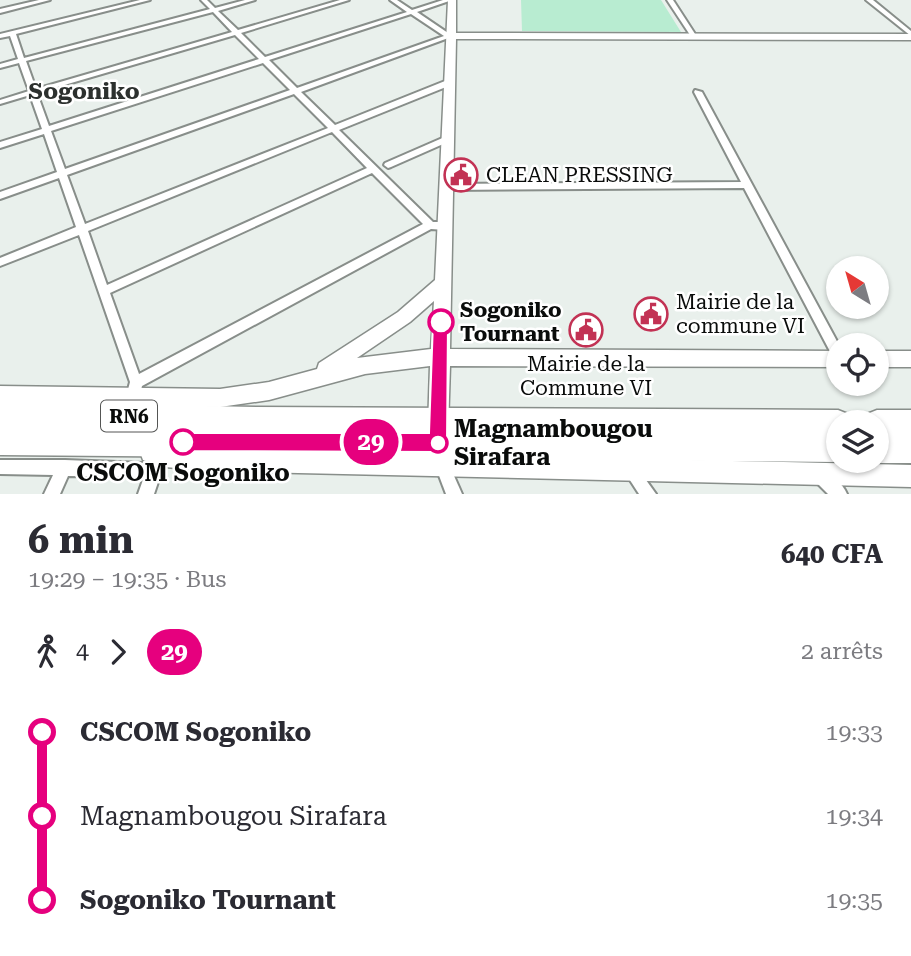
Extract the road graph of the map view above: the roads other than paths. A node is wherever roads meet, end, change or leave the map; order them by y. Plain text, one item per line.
1 (1, 0) edge
2 (47, 0) edge
3 (147, 0) edge
4 (204, 0) edge
5 (252, 0) edge
6 (346, 0) edge
7 (393, 0) edge
8 (450, 0) edge
9 (670, 0) edge
10 (869, 0) edge
11 (2, 10) edge
12 (214, 10) junction
13 (412, 12) junction
14 (236, 32) junction
15 (12, 33) junction
16 (449, 36) junction
17 (911, 36) edge
18 (0, 37) edge
19 (694, 37) junction
20 (22, 60) junction
21 (264, 60) junction
22 (0, 66) edge
23 (448, 83) junction
24 (295, 91) junction
25 (36, 92) junction
26 (698, 92) dead end
27 (0, 102) edge
28 (333, 129) junction
29 (47, 130) junction
30 (447, 139) junction
31 (0, 145) edge
32 (387, 165) dead end
33 (373, 169) junction
34 (62, 173) junction
35 (748, 186) junction
36 (446, 187) junction
37 (0, 196) edge
38 (438, 226) junction
39 (82, 229) junction
40 (0, 262) edge
41 (443, 284) junction
42 (104, 291) junction
43 (826, 334) edge
44 (439, 357) junction
45 (826, 357) edge
46 (889, 359) edge
47 (911, 359) edge
48 (315, 376) junction
49 (0, 394) edge
50 (133, 399) junction
51 (0, 415) edge
52 (889, 424) edge
53 (911, 424) edge
54 (826, 425) edge
55 (0, 441) edge
56 (112, 442) junction
57 (439, 443) junction
58 (826, 448) edge
59 (889, 449) edge
60 (911, 449) edge
61 (161, 461) junction
62 (0, 467) edge
63 (65, 467) junction
64 (629, 470) junction
65 (817, 474) junction
66 (911, 476) edge
67 (52, 494) edge
68 (146, 494) edge
69 (454, 494) edge
70 (648, 494) edge
71 (839, 494) edge

1 - 11 street
2 - 11 street
3 - 15 street
4 - 12 street
5 - 12 street
6 - 14 street
7 - 13 street
8 - 13 street
8 - 16 street
9 - 19 street
10 - 17 street
12 - 14 street
12 - 20 street
13 - 16 street
13 - 21 street
14 - 21 street
14 - 25 street
15 - 18 street
15 - 20 street
16 - 19 street
16 - 23 street
16 - 24 street
17 - 19 street
20 - 22 street
20 - 25 street
21 - 24 street
21 - 29 street
23 - 28 street
23 - 30 street
24 - 28 street
24 - 34 street
25 - 27 street
25 - 29 street
26 - 35 street
28 - 33 street
28 - 39 street
29 - 31 street
29 - 34 street
30 - 32 street
30 - 36 street
33 - 38 street
33 - 42 street
34 - 37 street
34 - 39 street
35 - 36 street
35 - 43 street
36 - 38 street
38 - 41 street
38 - 50 street
39 - 40 street
39 - 42 street
41 - 44 street
41 - 48 street
42 - 50 street
44 - 45 street
44 - 48 street
44 - 57 street
46 - 47 street
48 - 50 street
49 - 50 street
50 - 51 highway, RN6
50 - 57 highway, RN6
52 - 53 highway
54 - 57 highway, RN6
55 - 56 highway, RN6
56 - 57 highway, RN6
56 - 61 street
57 - 58 highway, RN6
57 - 61 street
57 - 64 street
57 - 69 street
59 - 60 highway
61 - 63 street
61 - 68 street
62 - 63 street
63 - 67 street
64 - 65 street
64 - 70 street
65 - 66 street
65 - 71 street

